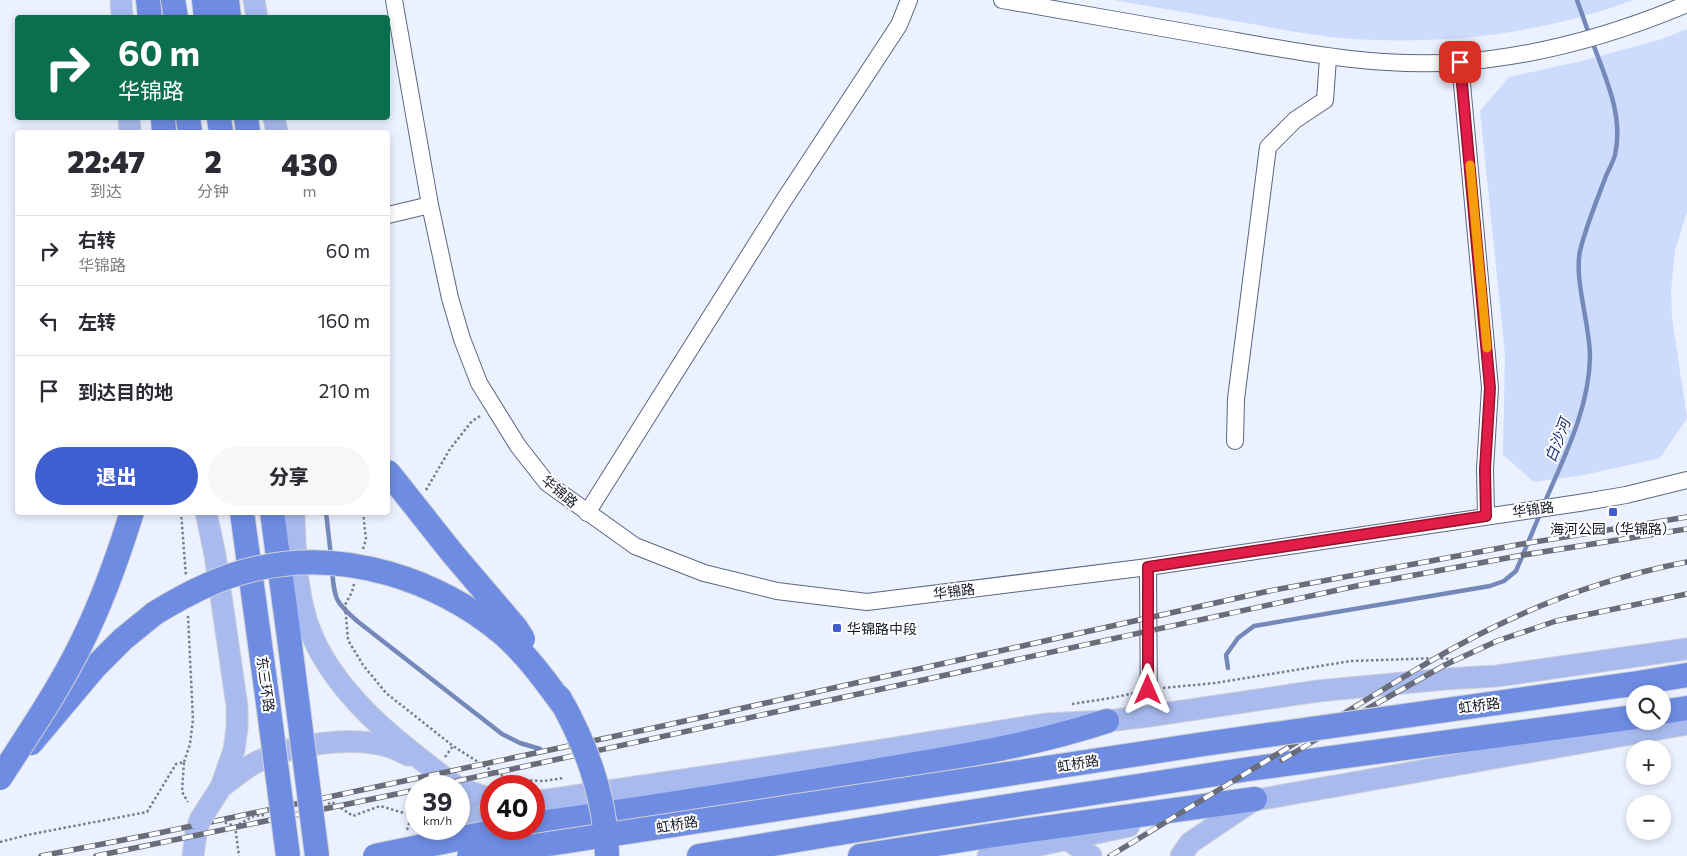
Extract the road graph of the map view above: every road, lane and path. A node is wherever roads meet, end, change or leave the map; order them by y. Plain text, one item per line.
1 (121, 0) edge
2 (174, 0) edge
3 (204, 0) edge
4 (254, 0) edge
5 (394, 0) edge
6 (909, 0) edge
7 (1002, 0) edge
8 (1687, 4) edge
9 (122, 15) edge
10 (176, 15) edge
11 (206, 15) edge
12 (256, 15) edge
13 (1328, 58) junction
14 (1460, 62) junction
15 (430, 205) junction
16 (390, 215) edge
17 (472, 421) dead end
18 (1235, 441) dead end
19 (390, 475) edge
20 (1687, 480) edge
21 (425, 496) dead end
22 (587, 513) junction
23 (131, 515) edge
24 (181, 515) edge
25 (207, 515) edge
26 (242, 515) edge
27 (272, 515) edge
28 (294, 515) edge
29 (1486, 516) junction
30 (1148, 567) junction
31 (187, 581) dead end
32 (345, 605) dead end
33 (188, 610) dead end
34 (1687, 649) edge
35 (1464, 660) dead end
36 (1687, 675) edge
37 (1148, 690) junction
38 (1072, 704) dead end
39 (1687, 708) edge
40 (566, 710) junction
41 (1671, 711) edge
42 (1149, 716) junction
43 (1626, 718) edge
44 (1107, 721) junction
45 (1687, 724) edge
46 (453, 746) junction
47 (435, 761) junction
48 (184, 762) junction
49 (447, 775) edge
50 (0, 778) edge
51 (570, 778) dead end
52 (221, 787) junction
53 (1255, 799) junction
54 (545, 800) edge
55 (188, 802) dead end
56 (470, 815) edge
57 (207, 820) junction
58 (545, 822) edge
59 (480, 834) edge
60 (1067, 840) junction
61 (0, 842) edge
62 (991, 845) edge
63 (193, 856) edge
64 (239, 856) edge
65 (288, 856) edge
66 (317, 856) edge
67 (375, 856) edge
68 (469, 856) edge
69 (480, 856) edge
70 (607, 856) edge
71 (699, 856) edge
72 (860, 856) edge
73 (1091, 856) edge
74 (1181, 856) edge

1 - 9 main road
2 - 10 highway
3 - 11 highway
4 - 12 main road
5 - 15 street, 华锦路
6 - 22 street
7 - 13 street
8 - 14 street
13 - 14 street
13 - 18 street
14 - 29 street
15 - 16 street
15 - 22 street, 华锦路
17 - 21 path
19 - 40 highway, bridge
20 - 29 street, 华锦路
22 - 30 street, 华锦路
23 - 50 highway, bridge
24 - 31 path
25 - 52 main road
26 - 65 highway, 东三环路, bridge
27 - 66 highway, 东三环路, bridge
28 - 47 main road
29 - 30 street, 华锦路
30 - 37 street
32 - 46 path
33 - 48 path
34 - 42 main road
35 - 37 path
36 - 68 highway, 虹桥路, bridge
37 - 38 path
37 - 42 street
39 - 41 highway
40 - 50 highway, bridge
40 - 70 highway, bridge
42 - 44 main road
43 - 71 highway
44 - 54 main road
44 - 58 highway
45 - 53 main road
46 - 47 path
46 - 51 path
47 - 49 main road
47 - 52 main road
48 - 55 path
48 - 61 path
52 - 57 main road, bridge
53 - 60 main road
53 - 62 highway
53 - 74 main road
56 - 69 main road
57 - 63 main road
57 - 64 path
59 - 67 highway, bridge
60 - 62 main road
60 - 73 main road
62 - 72 highway

